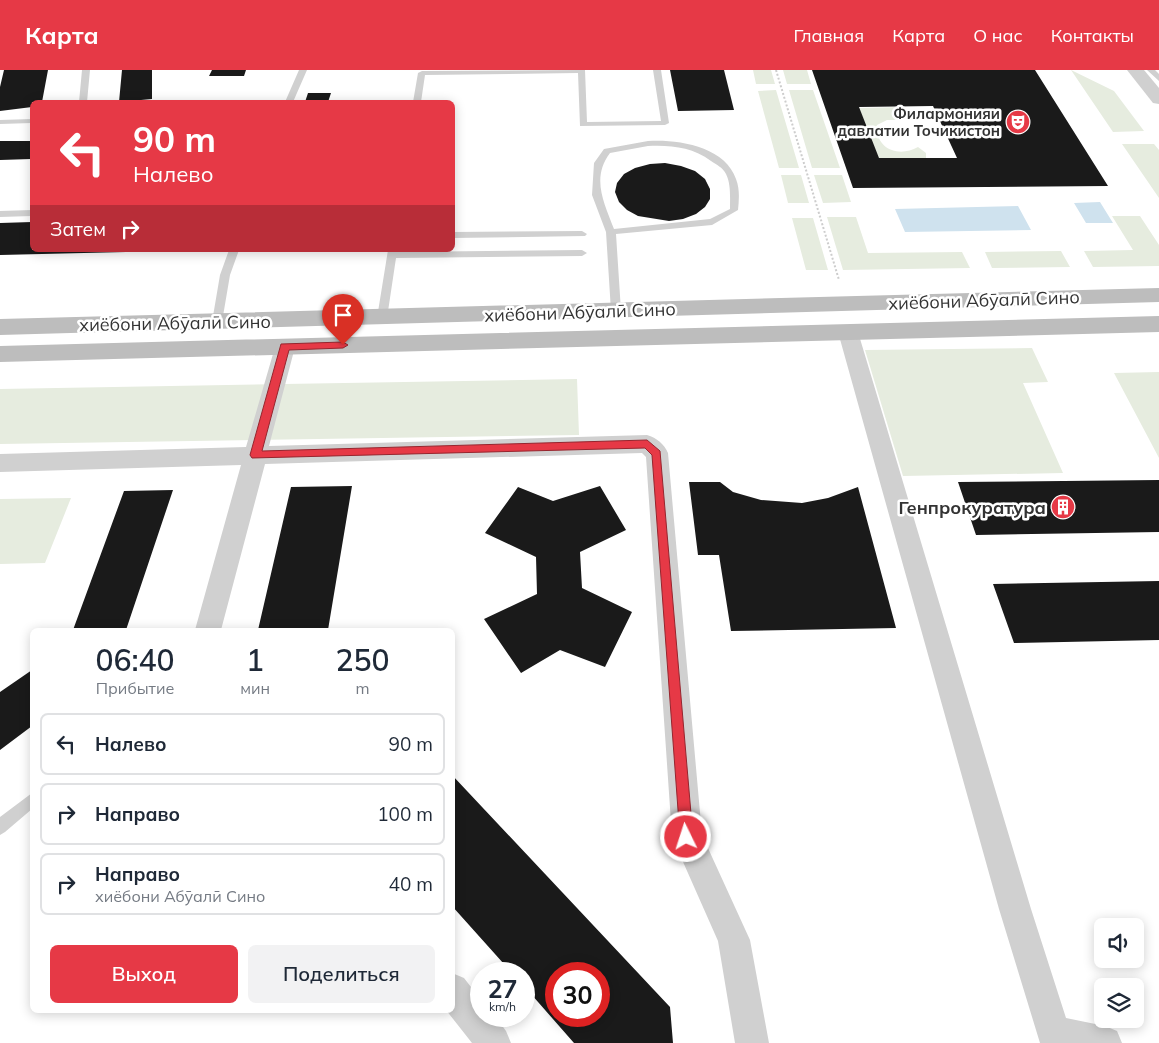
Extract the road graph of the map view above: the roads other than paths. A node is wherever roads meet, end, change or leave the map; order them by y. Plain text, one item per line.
1 (86, 70) edge
2 (302, 70) edge
3 (657, 70) edge
4 (1135, 70) edge
5 (1151, 70) edge
6 (1159, 79) edge
7 (1159, 99) edge
8 (83, 100) edge
9 (291, 100) edge
10 (417, 100) edge
11 (30, 121) edge
12 (0, 122) edge
13 (30, 213) edge
14 (0, 214) edge
15 (610, 232) junction
16 (582, 234) dead end
17 (455, 235) edge
18 (233, 252) edge
19 (393, 252) edge
20 (582, 252) dead end
21 (1159, 295) edge
22 (616, 311) junction
23 (382, 318) junction
24 (217, 322) junction
25 (1159, 324) edge
26 (0, 327) edge
27 (848, 332) junction
28 (285, 347) junction
29 (0, 354) edge
30 (255, 455) junction
31 (0, 463) edge
32 (209, 628) edge
33 (30, 802) edge
34 (0, 827) edge
35 (455, 994) edge
36 (1056, 1038) edge
37 (494, 1043) edge
38 (752, 1043) edge
39 (1105, 1043) edge

1 - 8 lane
2 - 9 lane
3 - 10 lane
4 - 7 street
5 - 6 lane
11 - 12 lane
13 - 14 lane
15 - 15 lane
15 - 22 lane
16 - 17 lane
18 - 24 lane
19 - 20 lane
19 - 23 lane
21 - 22 main road, хиёбони Абӯалӣ Сино
22 - 23 main road, хиёбони Абӯалӣ Сино
23 - 24 main road, хиёбони Абӯалӣ Сино
24 - 26 main road, хиёбони Абӯалӣ Сино
25 - 27 main road, хиёбони Абӯалӣ Сино
27 - 28 main road, хиёбони Абӯалӣ Сино
27 - 36 street
28 - 29 main road, хиёбони Абӯалӣ Сино
28 - 30 street
30 - 31 street
30 - 32 street
30 - 38 street
33 - 34 lane
35 - 37 street
36 - 39 street

